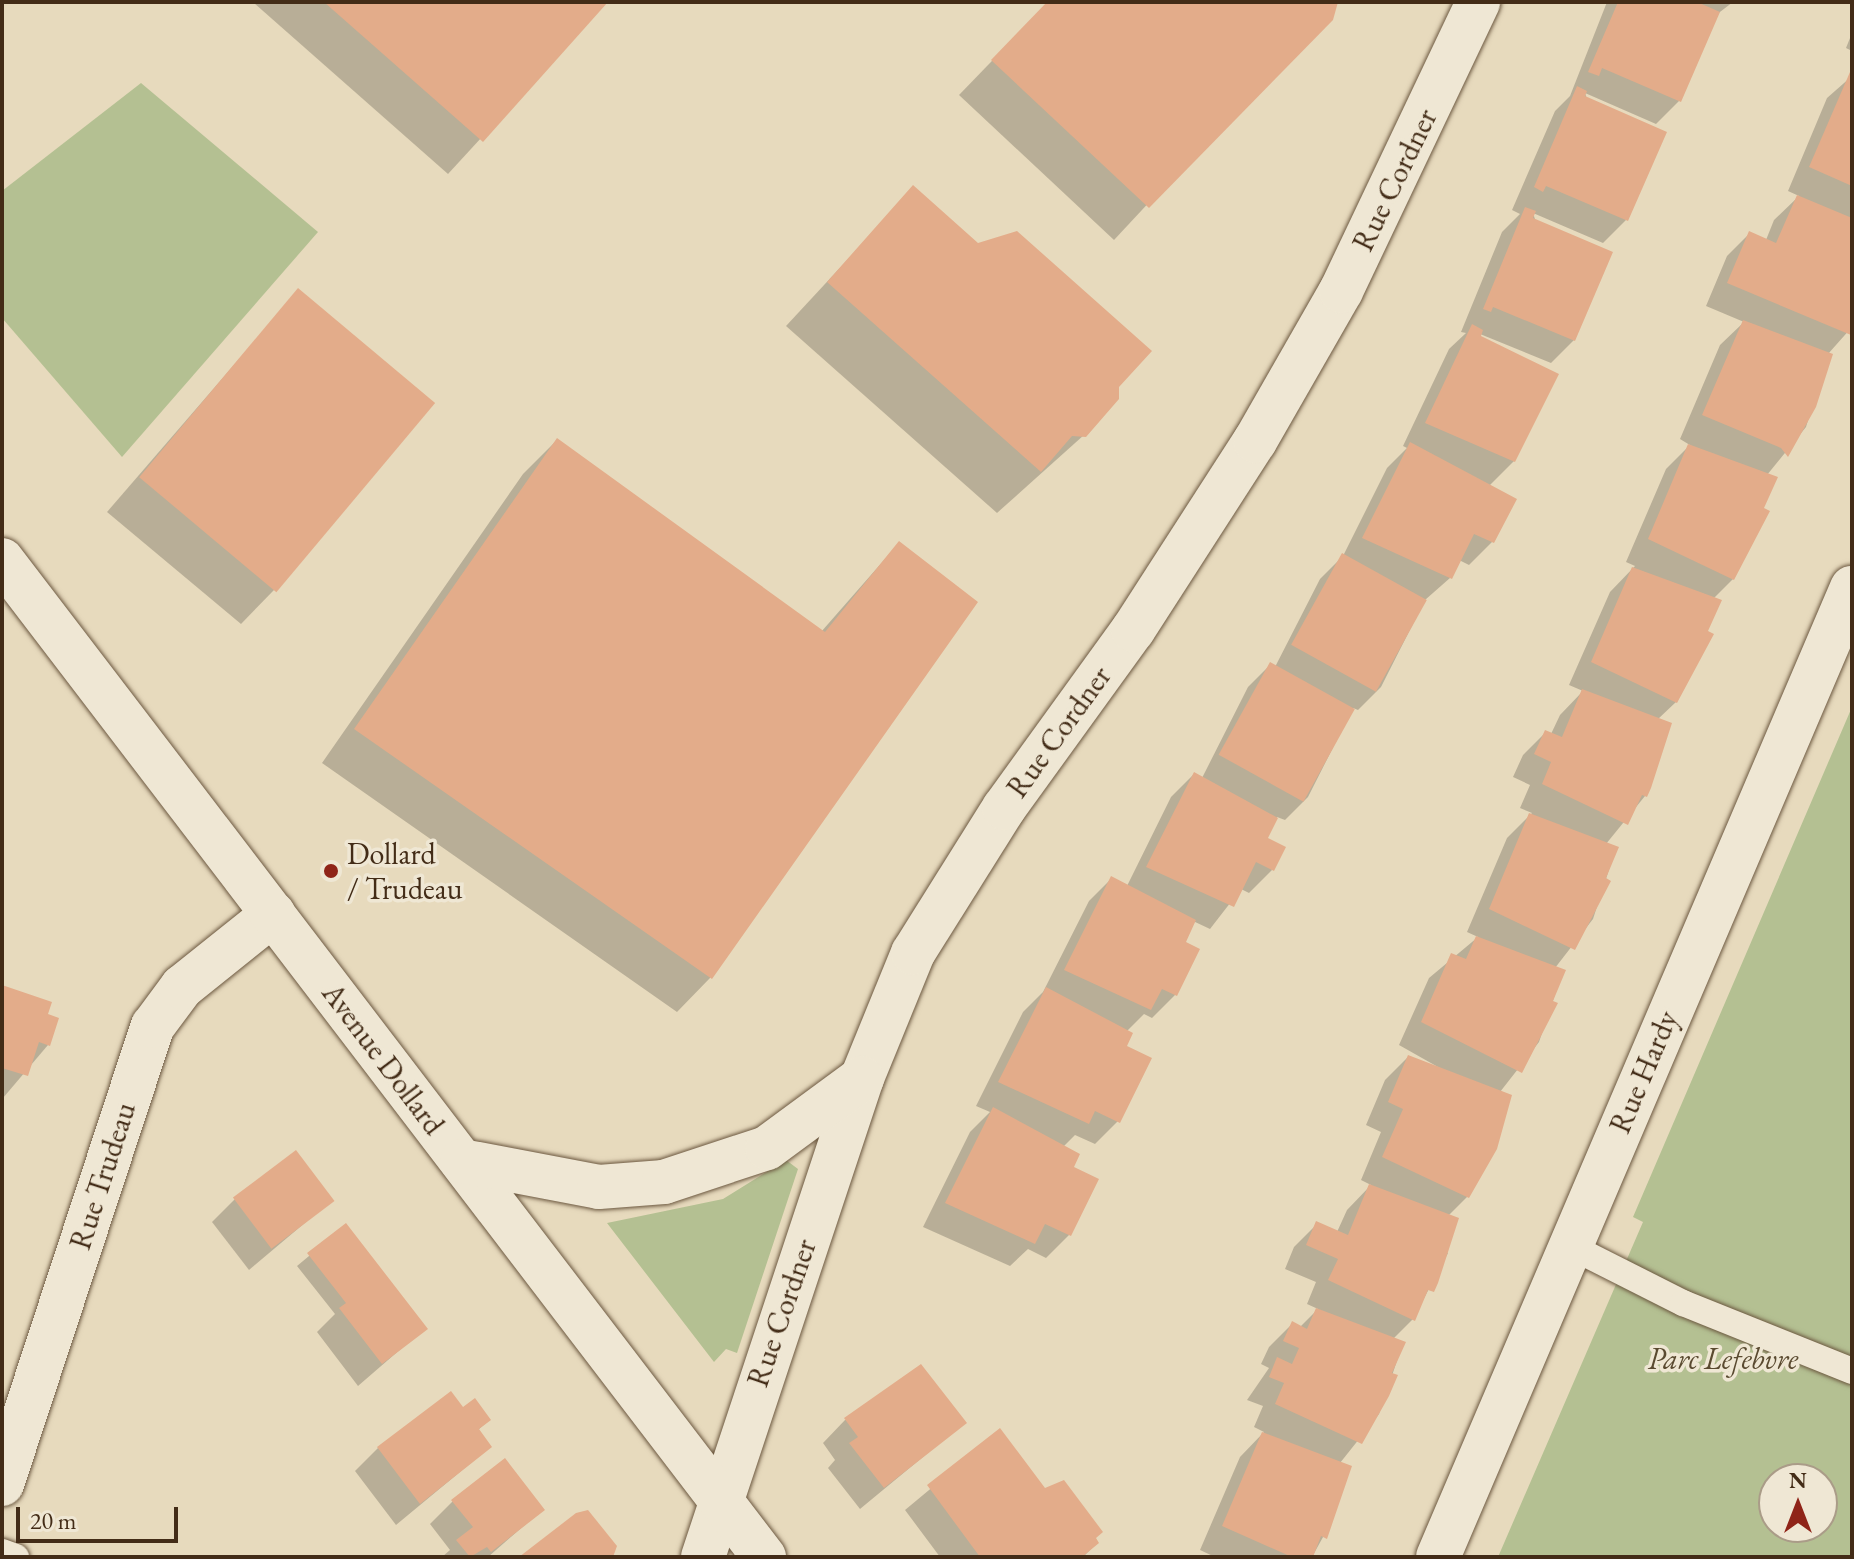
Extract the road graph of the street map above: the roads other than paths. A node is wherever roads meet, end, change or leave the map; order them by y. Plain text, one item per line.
1 (1478, 2) edge
2 (2, 560) edge
3 (1852, 588) edge
4 (273, 914) junction
5 (862, 1078) junction
6 (462, 1161) junction
7 (1570, 1246) junction
8 (1852, 1371) edge
9 (2, 1484) edge
10 (721, 1499) junction
11 (2, 1552) edge
12 (16, 1557) edge
13 (703, 1557) edge
14 (764, 1557) edge
15 (1438, 1557) edge

1 - 5 street, Rue Cordner
2 - 4 street, Avenue Dollard
3 - 7 street, Rue Hardy
4 - 6 street, Avenue Dollard
4 - 9 street, Rue Trudeau
5 - 6 street
5 - 10 street, Rue Cordner
6 - 10 street, Avenue Dollard
7 - 8 lane
7 - 15 street, Rue Hardy
10 - 13 street, Rue Cordner
10 - 14 street, Avenue Dollard
11 - 12 lane

